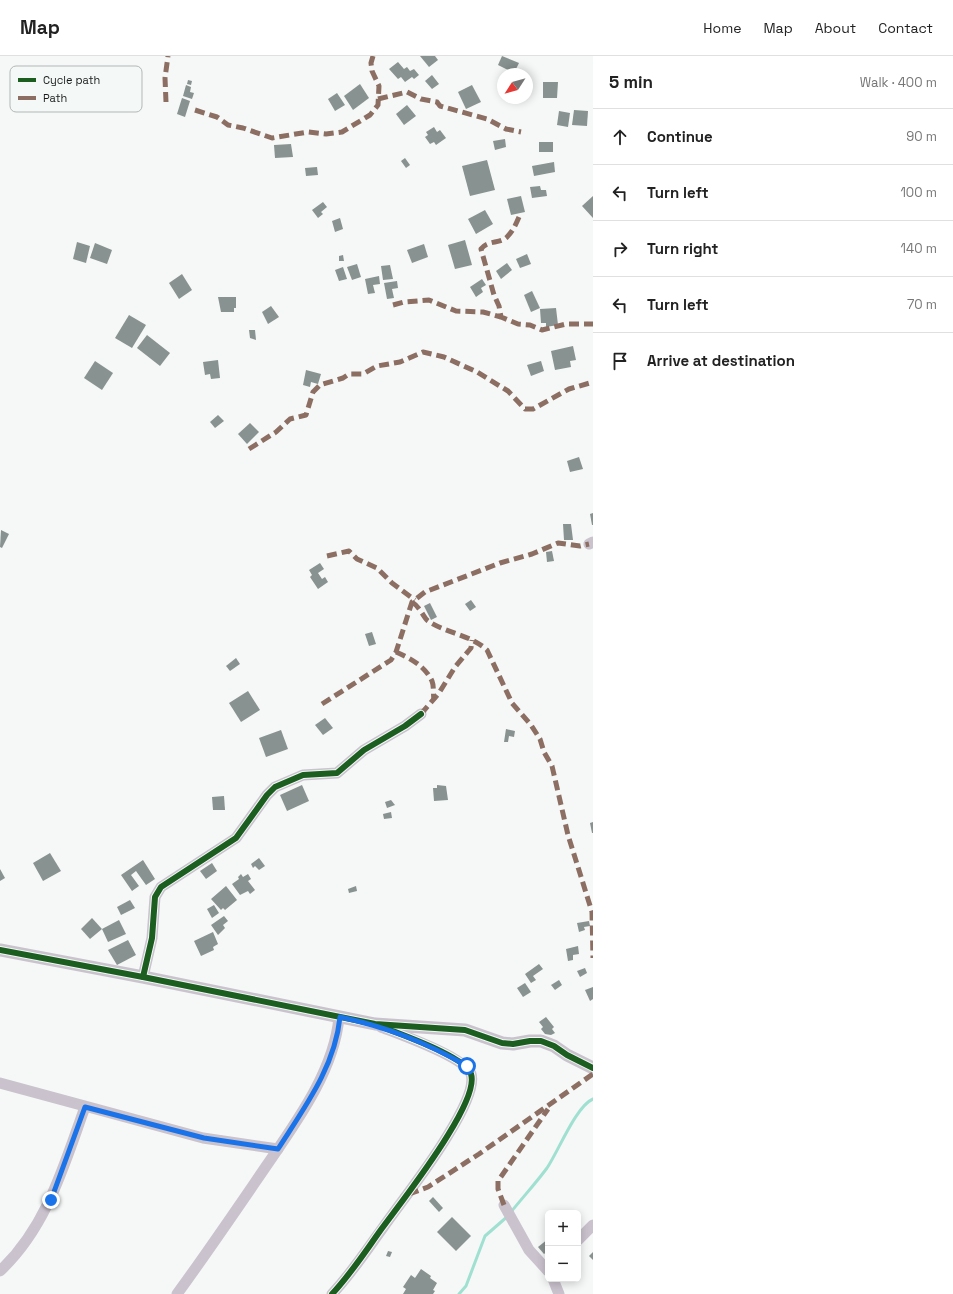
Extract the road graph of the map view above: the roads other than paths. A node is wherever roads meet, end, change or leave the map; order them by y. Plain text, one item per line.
1 (421, 714) dead end
2 (0, 950) edge
3 (143, 976) junction
4 (340, 1017) junction
5 (375, 1024) junction
6 (593, 1068) edge
7 (0, 1084) edge
8 (85, 1107) junction
9 (278, 1149) junction
10 (504, 1205) dead end
11 (593, 1225) edge
12 (581, 1237) edge
13 (545, 1268) edge
14 (0, 1271) edge
15 (554, 1282) edge
16 (177, 1294) edge
17 (332, 1294) edge
18 (559, 1294) edge

1 - 3 street
2 - 3 street
3 - 4 street
4 - 5 street
4 - 9 street
5 - 6 street
5 - 17 street
7 - 8 street
8 - 9 street
8 - 14 street
9 - 16 street
10 - 13 street
11 - 12 street
15 - 18 street

